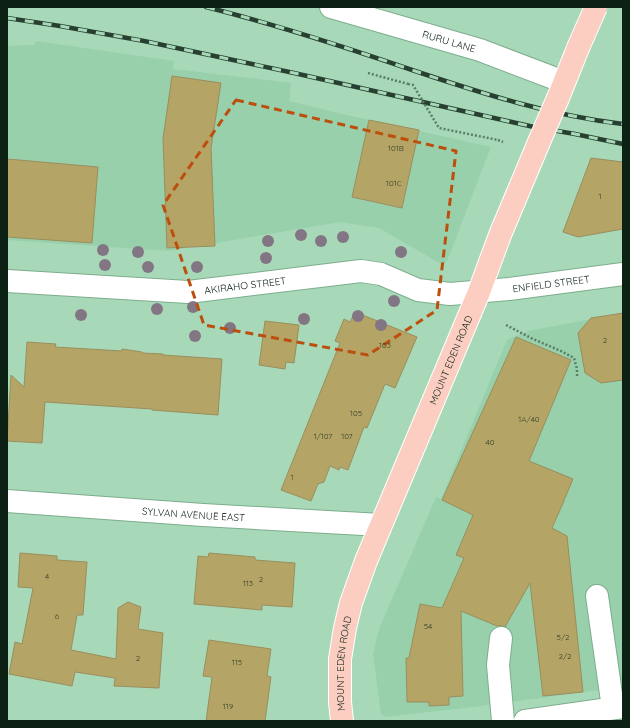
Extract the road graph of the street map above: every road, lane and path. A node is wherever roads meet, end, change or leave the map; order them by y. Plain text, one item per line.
1 (331, 7) edge
2 (596, 7) edge
3 (368, 72) dead end
4 (561, 90) junction
5 (503, 142) dead end
6 (623, 274) edge
7 (7, 281) edge
8 (479, 292) junction
9 (506, 325) dead end
10 (577, 377) dead end
11 (7, 501) edge
12 (381, 525) junction
13 (597, 596) dead end
14 (501, 638) dead end
15 (618, 708) edge
16 (342, 721) edge
17 (503, 721) edge
18 (525, 721) edge

1 - 4 street, RURU LANE
2 - 4 main road, MOUNT EDEN ROAD, bridge
3 - 5 path, bridge
4 - 8 main road, MOUNT EDEN ROAD, bridge
6 - 8 street, ENFIELD STREET
7 - 8 street, AKIRAHO STREET
8 - 12 main road, MOUNT EDEN ROAD
9 - 10 path
11 - 12 street, SYLVAN AVENUE EAST
12 - 16 main road, MOUNT EDEN ROAD
13 - 15 street
14 - 17 street
15 - 18 street

